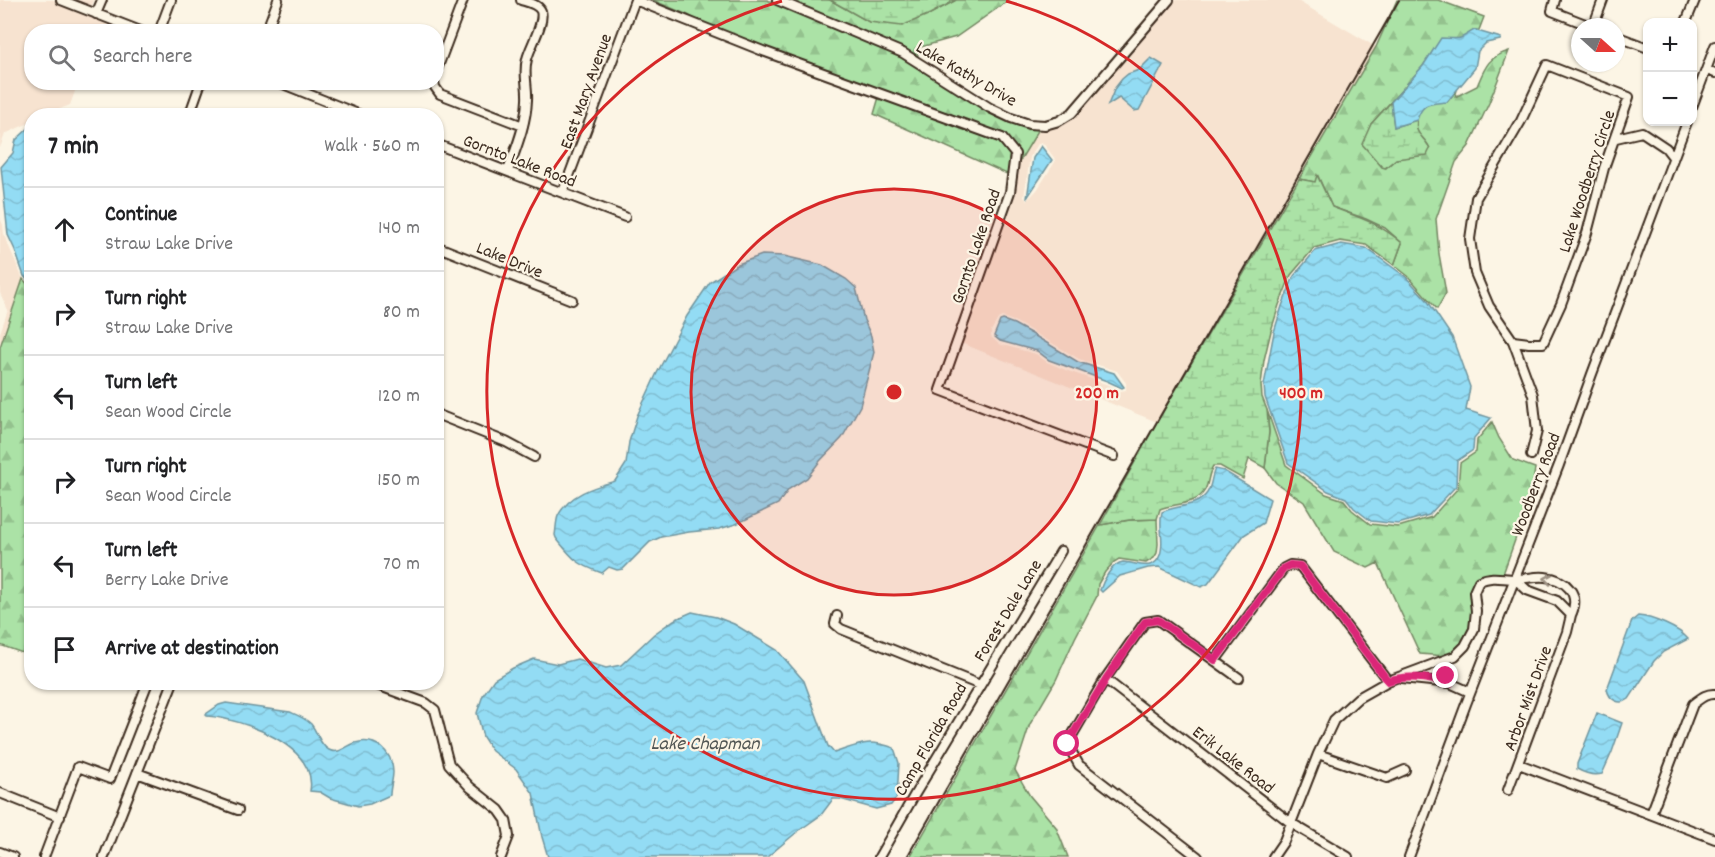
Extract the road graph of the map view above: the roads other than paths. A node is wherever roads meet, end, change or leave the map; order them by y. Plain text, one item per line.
1 (61, 0) edge
2 (102, 0) edge
3 (171, 0) edge
4 (278, 0) edge
5 (463, 0) edge
6 (521, 0) edge
7 (635, 0) edge
8 (777, 0) edge
9 (1169, 0) edge
10 (1555, 0) edge
11 (1603, 0) edge
12 (1695, 0) edge
13 (96, 14) junction
14 (1571, 18) edge
15 (1596, 18) edge
16 (1688, 18) edge
17 (122, 24) edge
18 (162, 24) edge
19 (269, 24) edge
20 (1625, 39) edge
21 (1643, 46) edge
22 (1715, 46) edge
23 (444, 51) edge
24 (1707, 70) junction
25 (1715, 73) edge
26 (198, 90) edge
27 (298, 90) edge
28 (437, 90) edge
29 (1697, 95) edge
30 (192, 108) edge
31 (343, 108) edge
32 (523, 126) junction
33 (1685, 126) edge
34 (1616, 138) junction
35 (444, 147) edge
36 (1673, 158) junction
37 (508, 171) junction
38 (563, 192) junction
39 (625, 217) dead end
40 (444, 249) edge
41 (572, 300) dead end
42 (1513, 341) junction
43 (444, 417) edge
44 (1531, 455) dead end
45 (1114, 456) dead end
46 (534, 457) dead end
47 (1061, 551) dead end
48 (1515, 579) junction
49 (1571, 592) junction
50 (1560, 604) junction
51 (1571, 615) junction
52 (837, 616) dead end
53 (1449, 659) junction
54 (1215, 660) junction
55 (1239, 678) dead end
56 (1398, 678) junction
57 (1106, 679) junction
58 (1388, 681) junction
59 (1450, 683) junction
60 (980, 685) junction
61 (145, 690) edge
62 (170, 690) edge
63 (391, 690) edge
64 (1470, 692) junction
65 (1715, 694) edge
66 (1318, 754) junction
67 (1519, 764) junction
68 (1405, 770) dead end
69 (137, 773) junction
70 (1508, 790) dead end
71 (0, 793) edge
72 (238, 810) dead end
73 (1651, 814) junction
74 (60, 817) junction
75 (1291, 823) junction
76 (1715, 839) edge
77 (0, 852) edge
78 (13, 857) edge
79 (45, 857) edge
80 (104, 857) edge
81 (501, 857) edge
82 (879, 857) edge
83 (1198, 857) edge
84 (1273, 857) edge
85 (1348, 857) edge
86 (1409, 857) edge

1 - 13 street
2 - 13 street
3 - 18 street
4 - 19 street
5 - 23 street
6 - 32 street
7 - 38 street, East Mary Avenue
7 - 45 street, Gornto Lake Road
8 - 9 street, Lake Kathy Drive
10 - 14 street
11 - 15 street
12 - 16 street
13 - 17 street
20 - 21 street
22 - 24 street
24 - 25 street
24 - 29 street
26 - 30 street
27 - 31 street
28 - 32 street
32 - 37 street
33 - 36 street, Woodberry Road
34 - 36 street
34 - 42 street, Lake Woodberry Circle
34 - 42 street, Lake Woodberry Circle
35 - 37 street, Gornto Lake Road
36 - 48 street, Woodberry Road
37 - 38 street, Gornto Lake Road
38 - 39 street, Gornto Lake Road
40 - 41 street, Lake Drive
42 - 44 street, Lake Woodberry Circle
43 - 46 street
47 - 60 street, Forest Dale Lane
49 -> 48 street
48 - 50 street
48 - 53 street
48 - 64 street, Woodberry Road
49 - 50 street
49 - 51 street, Arbor Mist Drive
50 - 51 street
51 - 67 street, Arbor Mist Drive
52 - 60 street, Camp Florida Road
53 - 56 street
53 - 59 street
54 - 55 street
54 - 57 street
54 - 58 street
56 - 58 street
56 - 59 street
57 - 75 street, Erik Lake Road
57 - 83 street
58 - 66 street
59 - 64 street
60 - 82 street, Camp Florida Road
61 - 74 street
62 - 69 street
63 - 81 street
64 - 86 street, Woodberry Road
65 - 73 street
66 - 68 street
66 - 75 street
67 - 70 street, Arbor Mist Drive
67 - 73 street
69 - 72 street
69 - 80 street
71 - 74 street
73 - 76 street
74 - 79 street
75 - 84 street
75 - 85 street, Erik Lake Road
77 - 78 street

